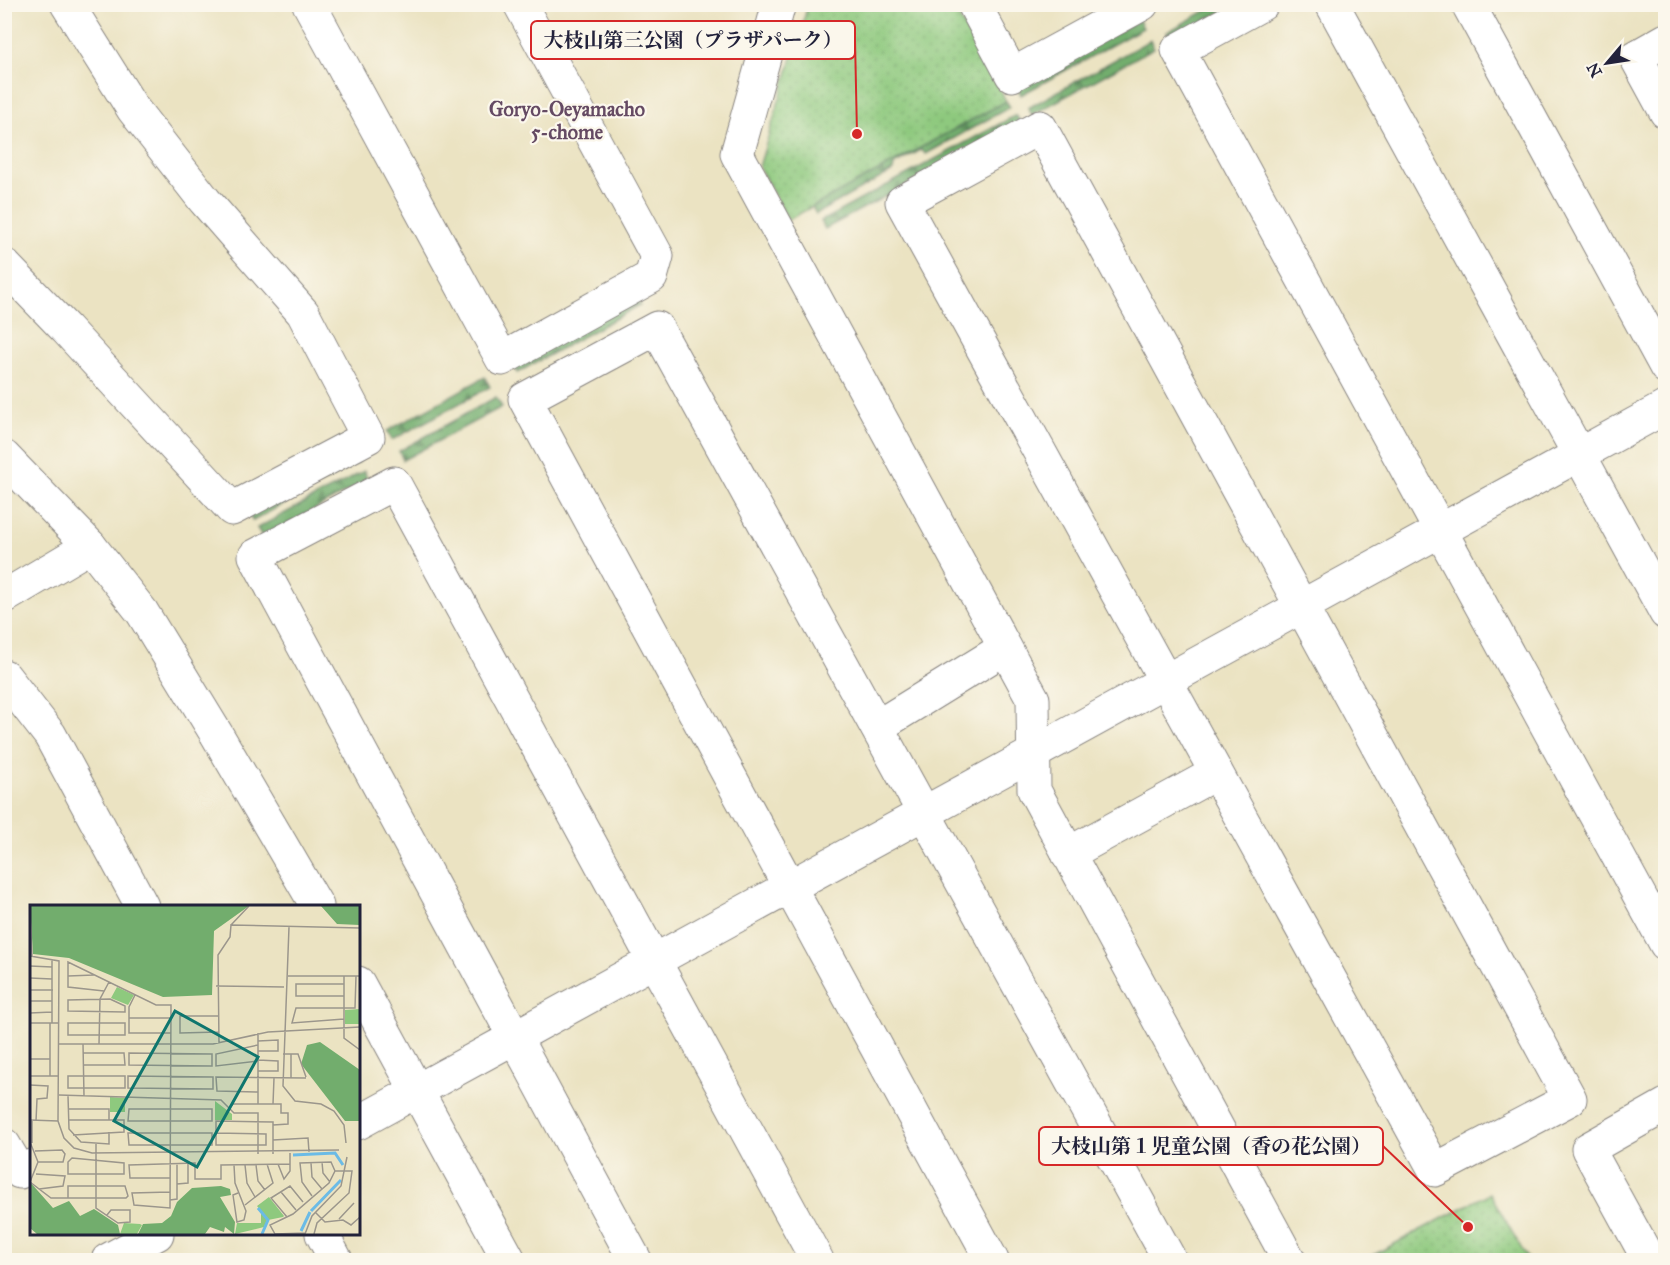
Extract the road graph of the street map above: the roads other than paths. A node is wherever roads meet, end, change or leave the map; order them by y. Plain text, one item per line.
1 (67, 4) edge
2 (309, 4) edge
3 (520, 4) edge
4 (974, 4) edge
5 (1142, 4) edge
6 (1262, 4) edge
7 (1332, 4) edge
8 (1468, 4) edge
9 (777, 5) edge
10 (1665, 40) edge
11 (1665, 112) edge
12 (4, 266) edge
13 (1665, 367) edge
14 (1665, 407) edge
15 (1579, 454) junction
16 (4, 457) edge
17 (1440, 531) junction
18 (90, 546) junction
19 (4, 597) edge
20 (1302, 606) junction
21 (1665, 613) edge
22 (1005, 648) junction
23 (4, 676) edge
24 (1165, 681) junction
25 (877, 727) junction
26 (1033, 753) junction
27 (1216, 773) junction
28 (924, 813) junction
29 (1068, 854) junction
30 (789, 887) junction
31 (141, 905) edge
32 (316, 905) edge
33 (1665, 944) edge
34 (654, 961) junction
35 (360, 987) edge
36 (514, 1038) junction
37 (417, 1091) junction
38 (1665, 1105) edge
39 (360, 1122) edge
40 (4, 1145) edge
41 (30, 1167) edge
42 (154, 1235) edge
43 (323, 1235) edge
44 (110, 1260) edge
45 (336, 1260) edge
46 (509, 1260) edge
47 (635, 1260) edge
48 (817, 1260) edge
49 (992, 1260) edge
50 (1170, 1260) edge
51 (1289, 1260) edge
52 (1649, 1260) edge

1 - 12 street
2 - 3 street
4 - 5 street
6 - 17 street
7 - 15 street
8 - 13 street
9 - 22 street
10 - 11 street
14 - 15 street
15 - 17 street
15 - 21 street
16 - 18 street
17 - 20 street
17 - 33 street
18 - 19 street
18 - 32 street
20 - 24 street
20 - 24 street
20 - 27 street
22 - 25 street
22 - 26 street
23 - 31 street
24 - 26 street
24 - 27 street
25 - 28 street
25 - 30 street
26 - 28 street
26 - 29 street
27 - 29 street
28 - 30 street
28 - 50 street
29 - 51 street
30 - 34 street
30 - 49 street
34 - 36 street
34 - 36 street
34 - 48 street
35 - 37 street
36 - 37 street
36 - 47 street
37 - 39 street
37 - 46 street
38 - 52 street
40 - 41 street
42 - 44 street
43 - 45 street

